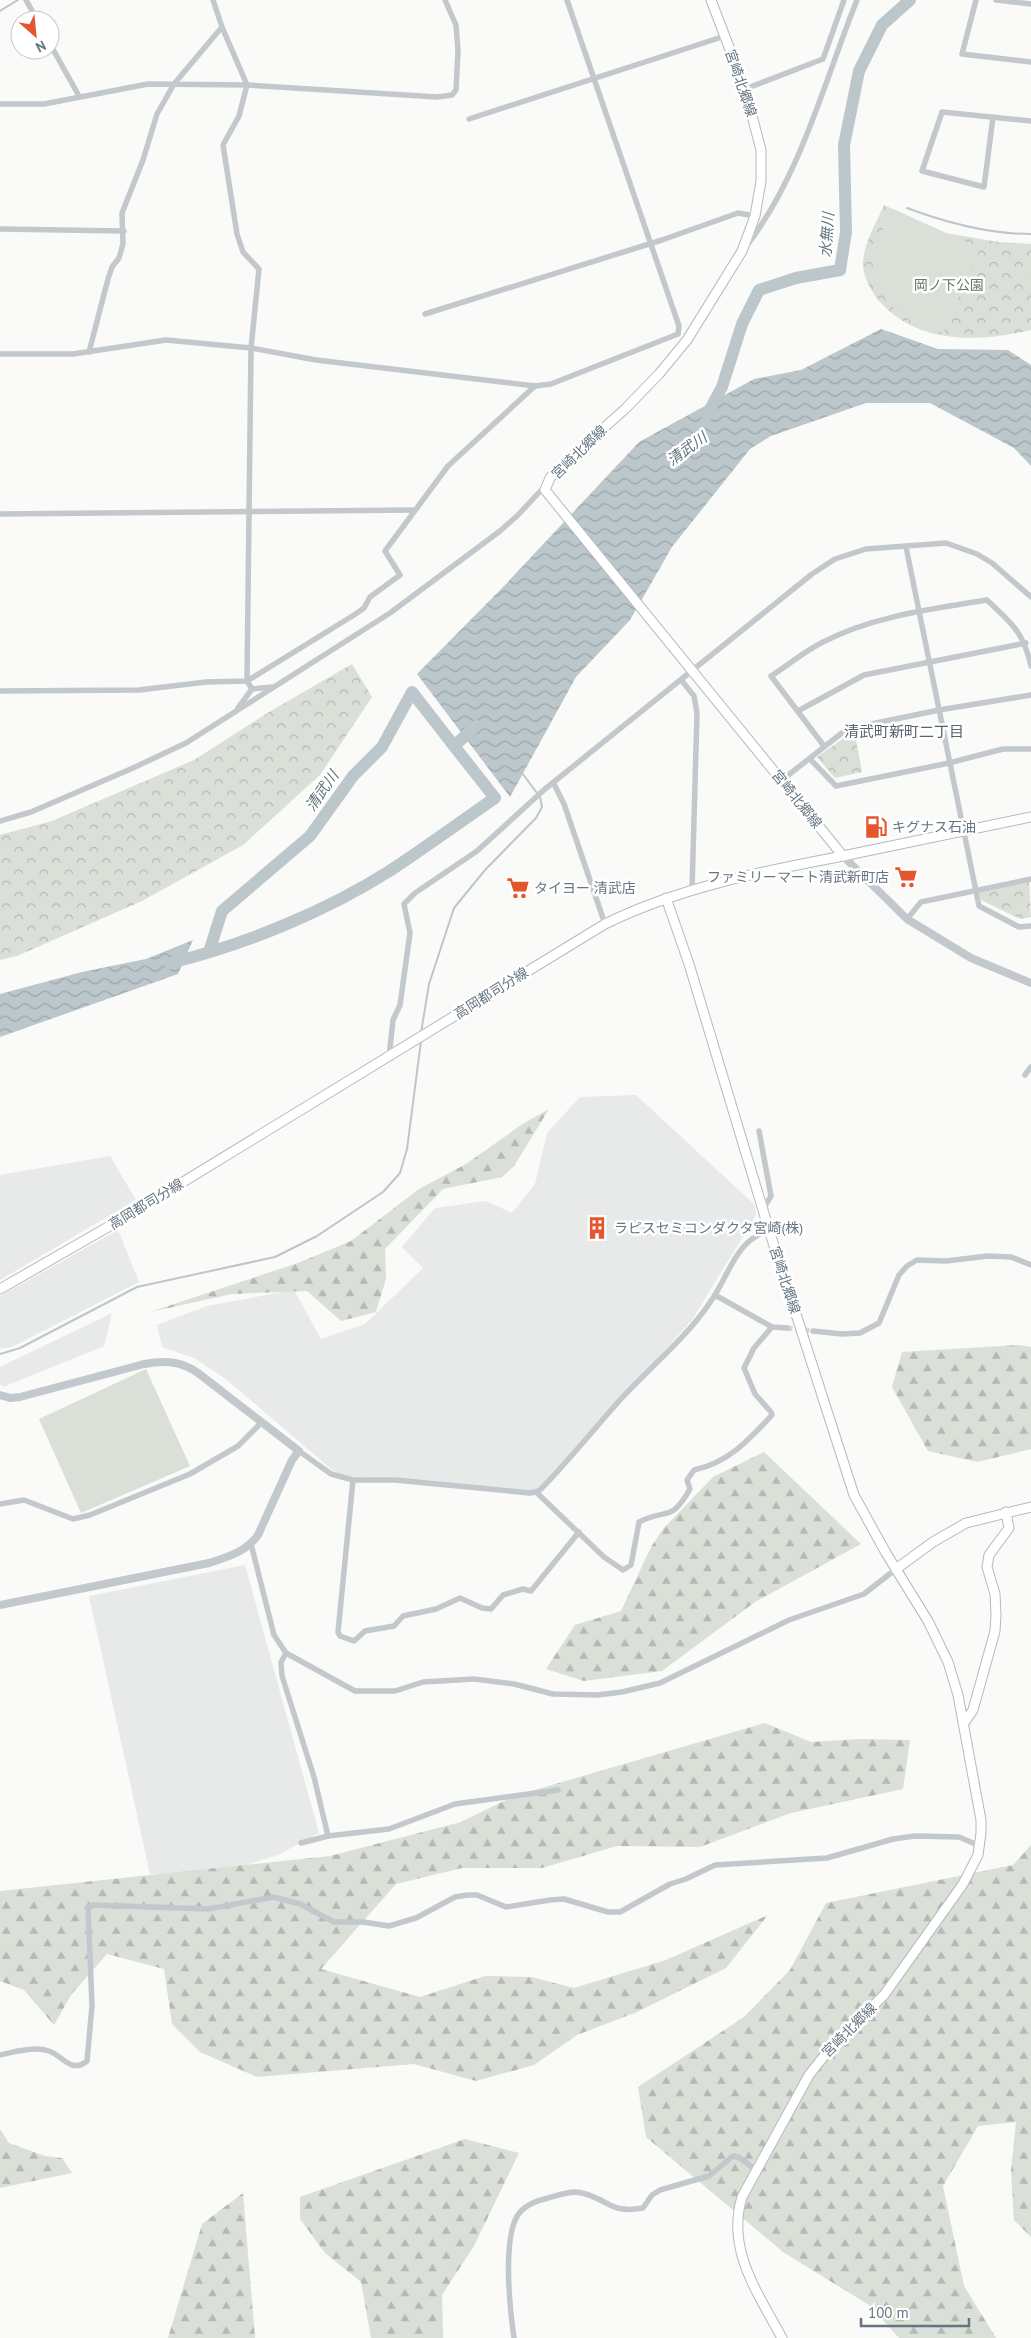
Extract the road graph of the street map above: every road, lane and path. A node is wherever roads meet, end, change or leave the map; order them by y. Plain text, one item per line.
1 (213, 0) edge
2 (445, 0) edge
3 (567, 0) edge
4 (711, 0) edge
5 (844, 0) edge
6 (857, 0) edge
7 (976, 0) edge
8 (996, 0) edge
9 (1031, 4) edge
10 (222, 27) junction
11 (725, 36) junction
12 (59, 60) edge
13 (1031, 62) edge
14 (594, 79) junction
15 (174, 84) junction
16 (247, 85) junction
17 (745, 89) junction
18 (79, 96) junction
19 (0, 104) edge
20 (993, 118) junction
21 (470, 120) dead end
22 (1031, 121) edge
23 (755, 216) junction
24 (0, 229) edge
25 (124, 231) junction
26 (651, 243) junction
27 (742, 251) junction
28 (425, 314) dead end
29 (678, 334) junction
30 (687, 340) junction
31 (251, 348) junction
32 (89, 352) junction
33 (0, 354) edge
34 (535, 386) junction
35 (547, 488) junction
36 (415, 510) junction
37 (250, 512) junction
38 (0, 514) edge
39 (906, 547) junction
40 (1031, 597) edge
41 (919, 611) junction
42 (1026, 643) junction
43 (929, 662) junction
44 (1031, 666) edge
45 (691, 671) junction
46 (247, 681) junction
47 (682, 681) junction
48 (274, 687) junction
49 (252, 689) junction
50 (0, 691) edge
51 (1031, 695) edge
52 (939, 710) junction
53 (798, 711) junction
54 (235, 712) junction
55 (824, 746) junction
56 (1031, 749) edge
57 (810, 759) junction
58 (949, 763) junction
59 (782, 780) junction
60 (554, 784) junction
61 (1031, 817) edge
62 (0, 821) edge
63 (963, 831) junction
64 (842, 856) junction
65 (1031, 879) edge
66 (692, 890) junction
67 (975, 890) junction
68 (666, 898) junction
69 (907, 919) junction
70 (605, 924) junction
71 (1031, 926) edge
72 (1031, 984) edge
73 (389, 1057) junction
74 (1031, 1067) edge
75 (1025, 1074) dead end
76 (759, 1131) dead end
77 (763, 1209) junction
78 (769, 1230) junction
79 (1031, 1265) edge
80 (0, 1289) edge
81 (715, 1295) junction
82 (772, 1327) junction
83 (787, 1328) tunnel mouth
84 (813, 1330) tunnel mouth
85 (0, 1395) edge
86 (262, 1422) junction
87 (299, 1451) junction
88 (353, 1480) junction
89 (536, 1492) junction
90 (0, 1504) edge
91 (1031, 1507) edge
92 (1006, 1512) junction
93 (579, 1532) junction
94 (252, 1544) junction
95 (896, 1569) junction
96 (0, 1605) edge
97 (286, 1654) junction
98 (964, 1723) junction
99 (558, 1790) dead end
100 (328, 1836) junction
101 (301, 1842) dead end
102 (980, 1846) junction
103 (0, 2055) edge
104 (755, 2170) junction
105 (514, 2338) edge
106 (782, 2338) edge

1 - 10 street
2 - 16 street
3 - 14 street
4 - 11 main road, 宮崎北郷線
5 - 17 street
6 - 27 street
7 - 13 street
8 - 9 street
10 - 15 street
10 - 16 street
11 - 14 street
11 - 17 main road, 宮崎北郷線
12 - 18 street
14 - 21 street
14 - 26 street
15 - 16 street
15 - 18 street
15 - 25 street
16 - 31 street
17 - 23 main road, 宮崎北郷線
18 - 19 street
20 - 20 street
20 - 22 street
23 - 26 street
23 - 27 main road, 宮崎北郷線
24 - 25 street
25 - 32 street
26 - 28 street
26 - 29 street
27 - 30 main road, 宮崎北郷線
29 - 30 street
29 - 34 street
30 - 35 main road, 宮崎北郷線
31 - 32 street
31 - 34 street
31 - 37 street
32 - 33 street
34 - 36 street
35 - 45 main road, 宮崎北郷線
35 - 48 street
36 - 37 street
36 - 46 street
37 - 38 street
37 - 46 street
39 - 40 street
39 - 41 street
39 - 45 street
41 - 42 street
41 - 43 street
41 - 53 street
42 - 43 street
42 - 44 street
43 - 52 street
43 - 53 street
45 - 47 street
45 - 59 main road, 宮崎北郷線
46 - 49 street
46 - 50 street
47 - 60 street
47 - 66 street
48 - 49 street
48 - 54 street
49 - 54 street
51 - 52 street
52 - 55 street
52 - 58 street
53 - 55 street
54 - 62 street
55 - 57 street
56 - 58 street
57 - 58 street
57 - 59 street
58 - 63 street
59 - 64 main road, 宮崎北郷線
60 - 70 street
60 - 73 street
61 - 63 main road, 高岡都司分線
63 - 64 main road, 高岡都司分線
63 - 67 street
64 - 66 main road, 高岡都司分線
64 - 69 street
65 - 67 street
66 - 68 main road, 高岡都司分線
67 - 69 street
67 - 71 street
68 - 70 main road, 高岡都司分線
68 - 77 main road, 宮崎北郷線
69 - 72 street
70 - 73 main road, 高岡都司分線
73 - 80 main road, 高岡都司分線
74 - 75 street
76 - 77 street
77 - 78 main road, 宮崎北郷線
78 - 81 street
78 - 95 main road, 宮崎北郷線
79 - 84 street
81 - 82 street
81 - 89 street
82 - 83 street
82 - 93 street
85 - 86 street
86 - 87 street
86 - 90 street
87 - 88 street
87 - 94 street
88 - 89 street
88 - 93 street
89 - 93 street
91 - 92 main road
92 - 95 main road
92 - 98 main road
94 - 96 street
94 - 97 street
95 - 97 street
95 - 98 main road, 宮崎北郷線
97 - 100 street
98 - 102 main road, 宮崎北郷線
99 - 100 street
100 - 101 street
102 - 103 street
102 - 104 main road, 宮崎北郷線
104 - 105 street
104 - 106 main road, 宮崎北郷線

